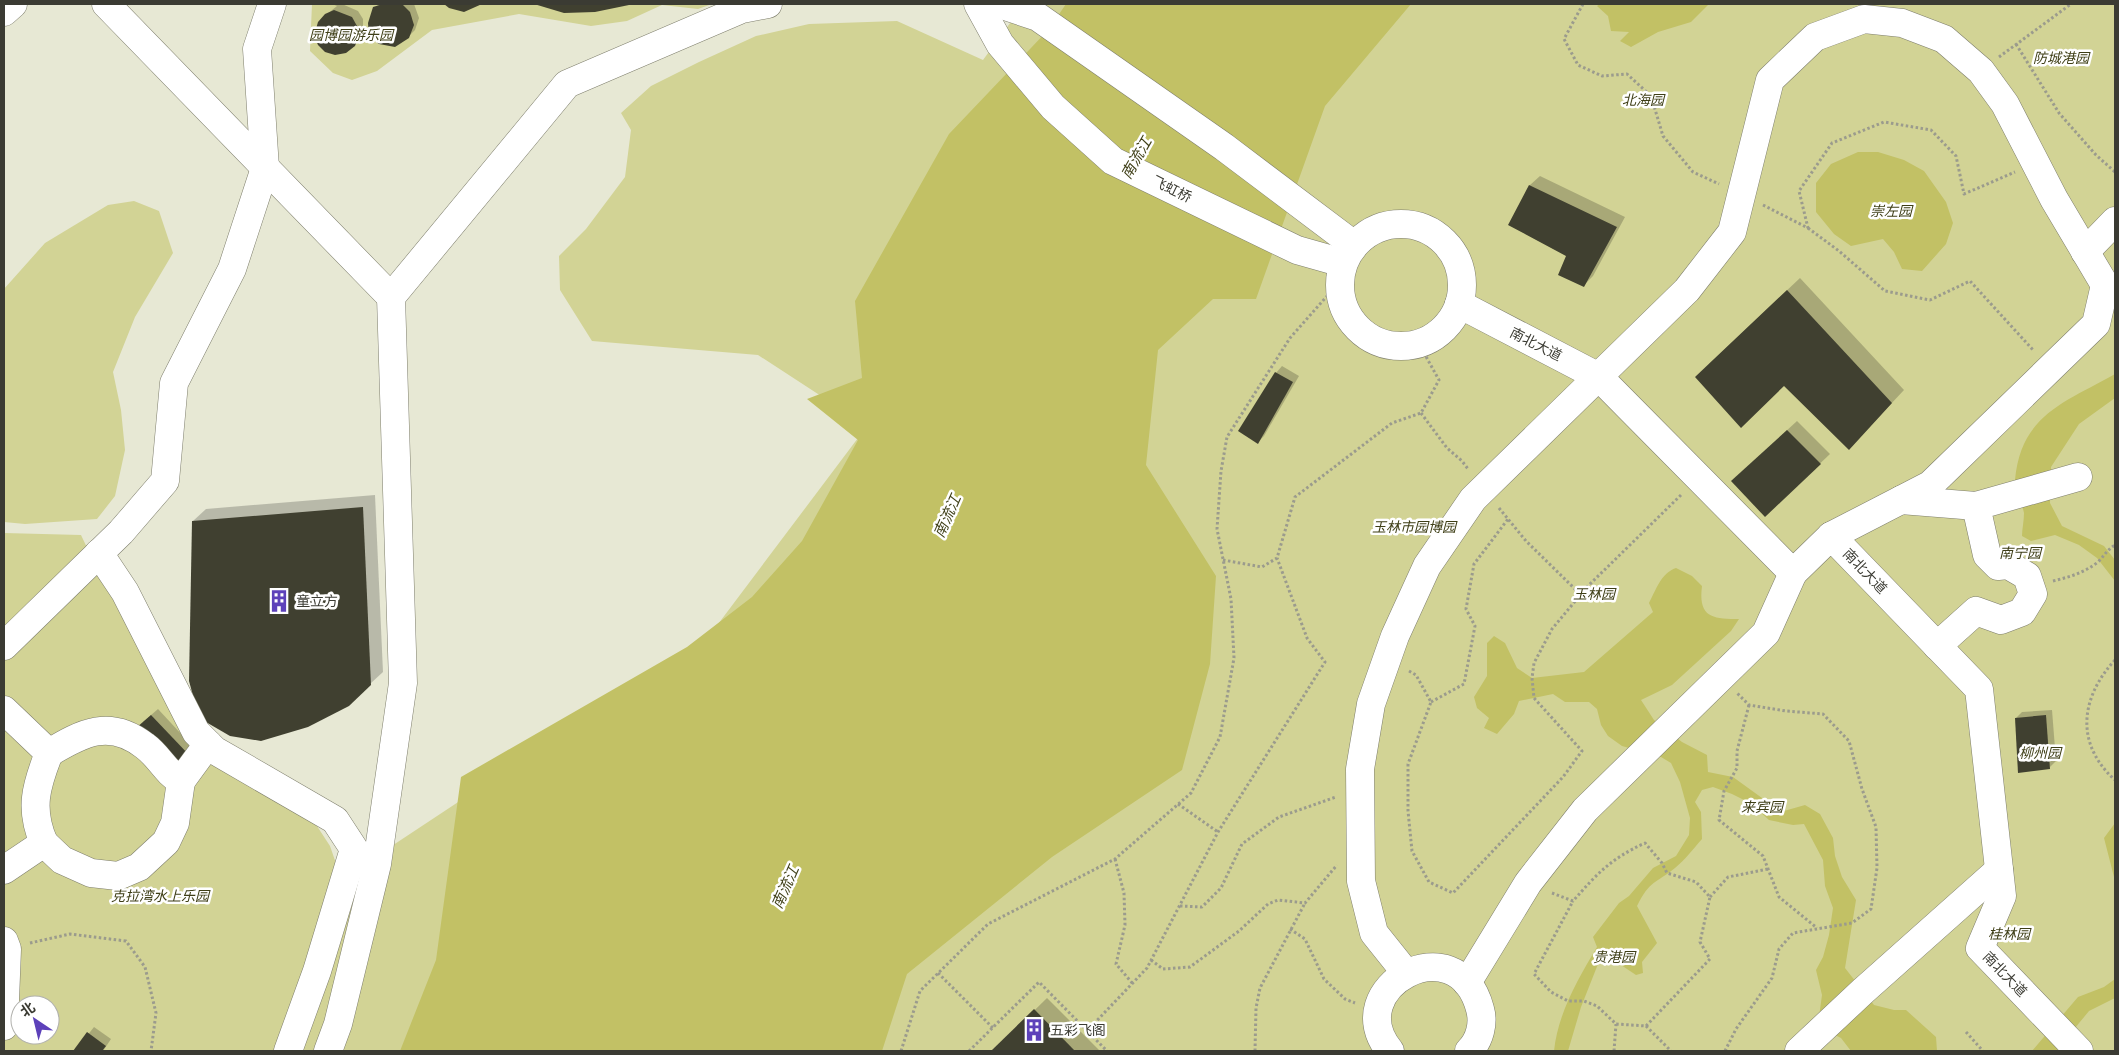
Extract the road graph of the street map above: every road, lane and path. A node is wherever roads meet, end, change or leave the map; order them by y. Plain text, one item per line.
1 (13, 4) edge
2 (106, 4) edge
3 (272, 4) edge
4 (768, 4) edge
5 (978, 4) edge
6 (999, 4) edge
7 (1583, 4) edge
8 (2071, 4) edge
9 (4, 12) edge
10 (2016, 44) junction
11 (1981, 71) junction
12 (2036, 164) junction
13 (265, 168) junction
14 (2115, 172) edge
15 (1741, 194) junction
16 (2115, 221) edge
17 (1808, 228) junction
18 (2086, 252) junction
19 (1345, 264) junction
20 (2110, 285) edge
21 (391, 297) junction
22 (1460, 304) junction
23 (1419, 344) junction
24 (2049, 368) junction
25 (1599, 377) junction
26 (1421, 413) junction
27 (2078, 477) dead end
28 (1698, 478) junction
29 (1484, 490) junction
30 (1901, 500) junction
31 (1976, 506) junction
32 (1508, 519) junction
33 (1831, 536) junction
34 (2115, 545) edge
35 (99, 553) junction
36 (1277, 558) junction
37 (1223, 560) junction
38 (1793, 573) junction
39 (1580, 594) junction
40 (2033, 594) junction
41 (4, 646) edge
42 (1937, 646) junction
43 (1386, 660) junction
44 (2115, 660) edge
45 (1721, 677) junction
46 (1431, 702) junction
47 (1749, 705) junction
48 (4, 710) edge
49 (208, 744) junction
50 (49, 754) junction
51 (2115, 780) edge
52 (181, 781) junction
53 (1360, 787) junction
54 (1178, 804) junction
55 (1218, 832) junction
56 (44, 843) junction
57 (1361, 856) junction
58 (1115, 858) junction
59 (1768, 869) junction
60 (4, 870) edge
61 (1999, 870) junction
62 (1528, 883) junction
63 (1710, 897) junction
64 (1573, 901) junction
65 (1305, 903) junction
66 (1180, 906) junction
67 (1290, 929) junction
68 (1817, 929) junction
69 (6, 945) edge
70 (1151, 960) junction
71 (938, 973) junction
72 (1406, 973) junction
73 (1467, 983) junction
74 (1132, 984) junction
75 (1378, 1012) junction
76 (1616, 1024) junction
77 (4, 1026) edge
78 (1646, 1026) junction
79 (993, 1028) junction
80 (1087, 1031) junction
81 (1966, 1032) dead end
82 (2067, 1038) edge
83 (1475, 1050) edge
84 (151, 1051) edge
85 (288, 1051) edge
86 (328, 1051) edge
87 (901, 1051) edge
88 (969, 1051) edge
89 (1107, 1051) edge
90 (1255, 1051) edge
91 (1390, 1051) edge
92 (1614, 1051) edge
93 (1671, 1051) edge
94 (1725, 1051) edge
95 (1799, 1051) edge
96 (1983, 1051) edge

1 - 9 street
2 - 13 street
3 - 13 street
4 - 21 street
5 - 19 street, 飞虹桥
6 - 19 street
7 - 15 path
8 - 10 path
10 - 11 path
10 - 14 path
11 - 12 street
11 - 15 street
12 - 17 path
12 - 18 street
13 - 21 street
13 - 35 street
15 - 17 path
15 - 25 street
16 - 18 street
17 - 24 path
18 - 20 street
19 - 22 street
19 - 23 street
19 - 37 path
20 - 24 street
21 - 86 street
22 - 23 street
22 - 25 street, 南北大道
23 - 26 path
24 - 30 street
25 - 28 street, 南北大道
25 - 29 street
26 - 29 path
26 - 36 path
27 - 31 street
28 - 38 street, 南北大道
28 - 39 path
29 - 32 path
29 - 43 street
30 - 31 street
30 - 33 street
31 - 40 street
32 - 39 path
32 - 46 path
33 - 38 street
33 - 42 street, 南北大道
34 - 40 path
35 - 41 street
35 - 49 street
36 - 37 path
36 - 55 path
37 - 54 path
38 - 45 street
39 - 46 path
40 - 42 street
42 - 61 street, 南北大道
43 - 46 path
43 - 53 street
44 - 51 path
45 - 47 path
45 - 62 street
47 - 59 path
47 - 68 path
48 - 50 street
49 - 52 street
49 - 85 street
50 - 52 street
50 - 56 street
52 - 56 street
53 - 57 street
53 - 66 path
54 - 55 path
54 - 58 path
55 - 66 path
56 - 60 street
57 - 65 path
57 - 72 street
58 - 71 path
58 - 74 path
59 - 63 path
59 - 68 path
61 - 82 street, 南北大道
61 - 95 street
62 - 64 path
62 - 73 street
63 - 64 path
63 - 78 path
64 - 76 path
65 - 67 path
65 - 70 path
66 - 70 path
67 - 75 path
67 - 90 path
68 - 94 path
69 - 77 street
69 - 84 path
70 - 74 path
71 - 79 path
71 - 87 path
72 - 73 street
72 - 75 street
73 - 83 street
74 - 80 path
75 - 91 street
76 - 78 path
76 - 92 path
78 - 93 path
79 - 80 path
79 - 88 path
80 - 89 path
81 - 96 path

